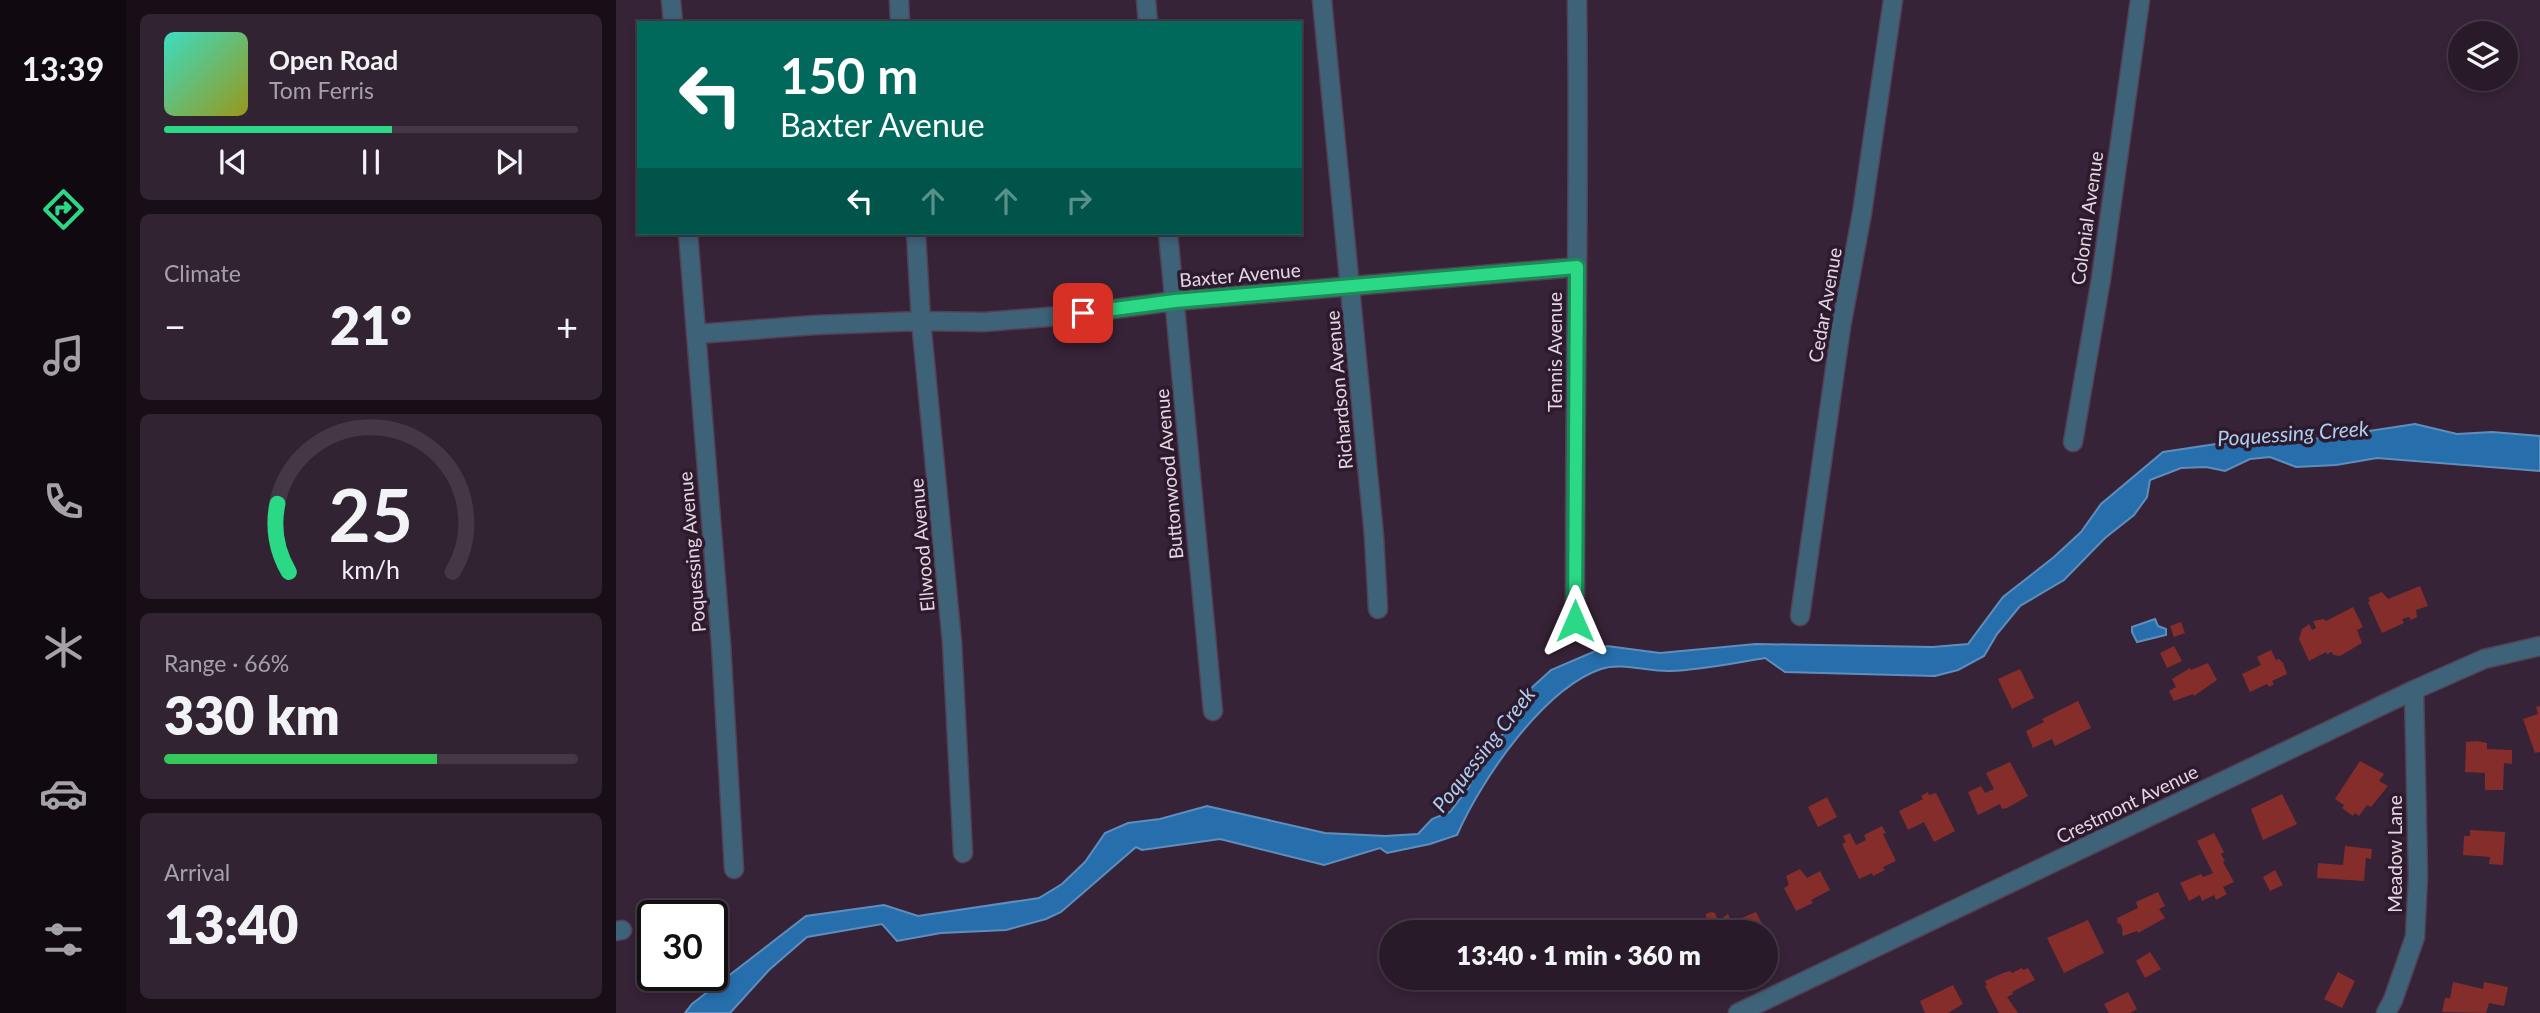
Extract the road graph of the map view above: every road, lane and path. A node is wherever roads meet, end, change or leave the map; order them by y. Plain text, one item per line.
1 (671, 0) edge
2 (898, 0) edge
3 (1146, 0) edge
4 (1322, 0) edge
5 (1577, 0) edge
6 (1893, 0) edge
7 (2140, 0) edge
8 (673, 21) edge
9 (900, 21) edge
10 (1148, 21) edge
11 (688, 235) edge
12 (916, 235) edge
13 (1168, 235) edge
14 (1577, 267) junction
15 (1351, 287) junction
16 (1175, 301) junction
17 (921, 321) junction
18 (697, 334) junction
19 (2073, 442) dead end
20 (1378, 609) dead end
21 (1800, 616) dead end
22 (1575, 621) dead end
23 (2540, 646) edge
24 (2414, 690) junction
25 (1213, 710) dead end
26 (962, 853) dead end
27 (734, 869) dead end
28 (1738, 1013) edge
29 (2386, 1013) edge

1 - 8 street
2 - 9 street
3 - 10 street
4 - 15 street, Richardson Avenue
5 - 14 street, Tennis Avenue
6 - 21 street, Cedar Avenue
7 - 19 street, Colonial Avenue
11 - 18 street, Poquessing Avenue
12 - 17 street, Ellwood Avenue
13 - 16 street, Buttonwood Avenue
14 - 15 street, Baxter Avenue
14 - 22 street, Tennis Avenue
15 - 16 street, Baxter Avenue
15 - 20 street, Richardson Avenue
16 - 17 street, Baxter Avenue
16 - 25 street, Buttonwood Avenue
17 - 18 street, Baxter Avenue
17 - 26 street, Ellwood Avenue
18 - 27 street, Poquessing Avenue
23 - 24 street, Crestmont Avenue
24 - 28 street, Crestmont Avenue
24 - 29 street, Meadow Lane

